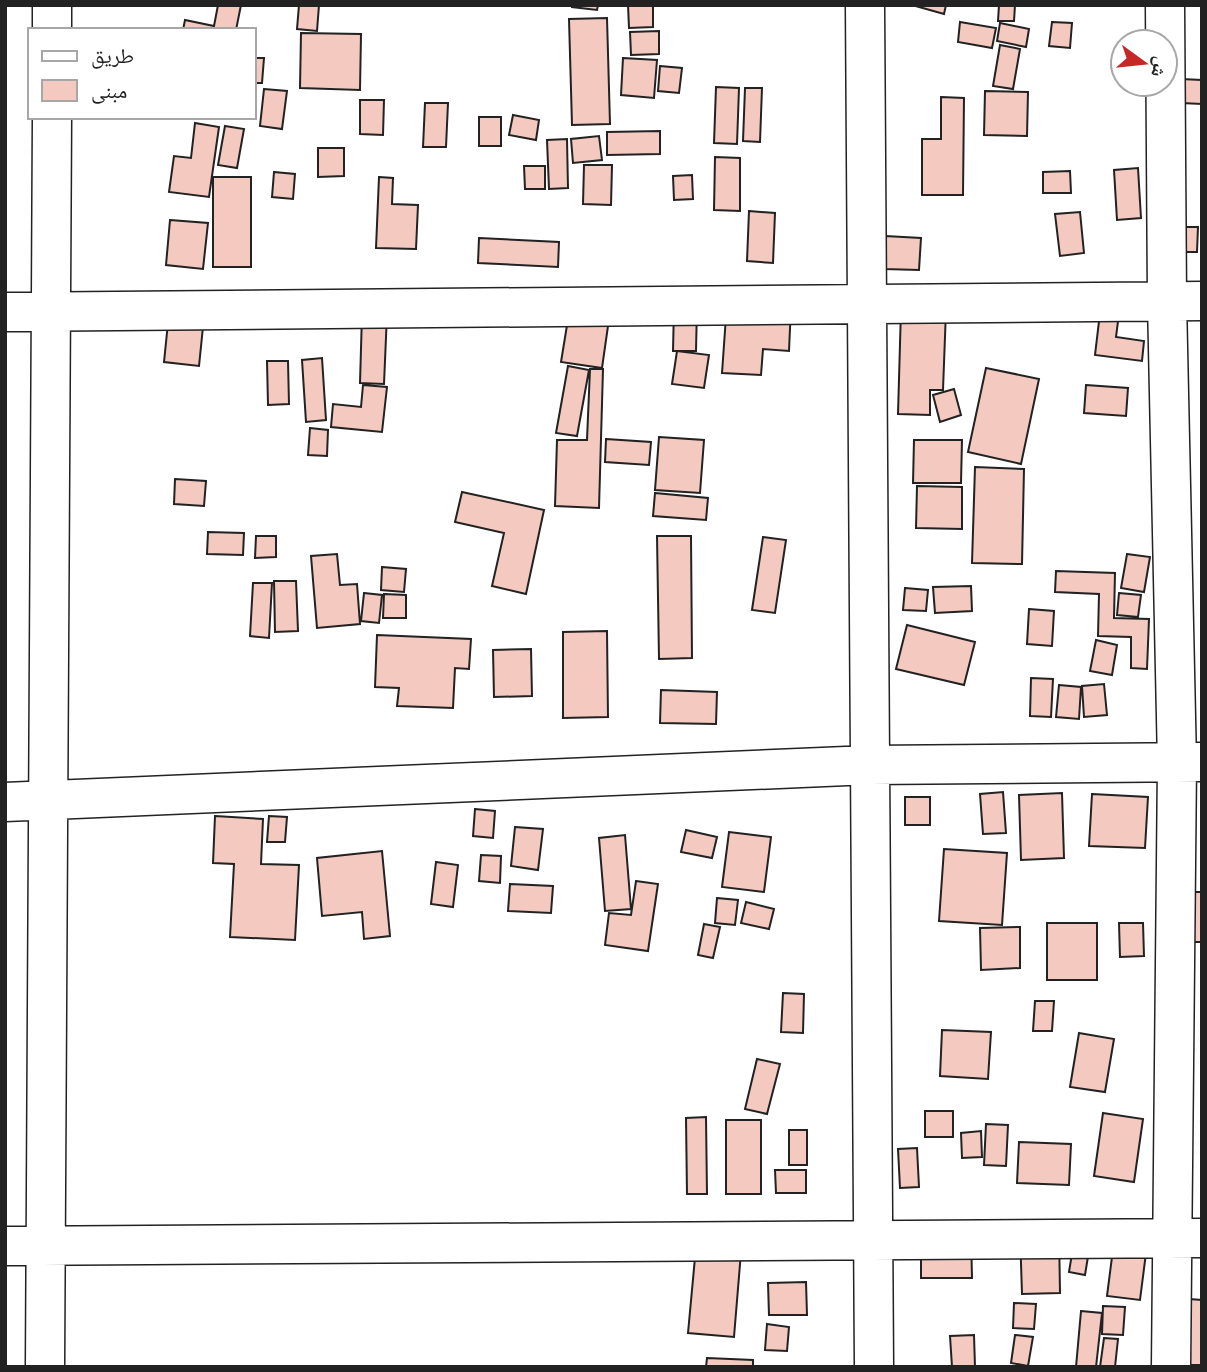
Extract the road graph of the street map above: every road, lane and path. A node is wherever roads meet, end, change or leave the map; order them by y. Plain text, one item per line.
1 (52, 5) edge
2 (865, 5) edge
3 (1165, 5) edge
4 (52, 28) edge
5 (52, 119) edge
6 (1184, 301) edge
7 (867, 304) junction
8 (5, 312) edge
9 (51, 312) junction
10 (1190, 763) edge
11 (870, 765) junction
12 (5, 802) edge
13 (48, 802) junction
14 (1187, 1238) edge
15 (873, 1241) junction
16 (5, 1246) edge
17 (45, 1246) junction
18 (45, 1367) edge
19 (874, 1367) edge
20 (1171, 1367) edge

1 - 4 street
2 - 7 street
3 - 6 street
5 - 9 street
6 - 7 street
6 - 10 street
7 - 9 street
7 - 11 street
8 - 9 street
9 - 13 street
10 - 11 street
10 - 14 street
11 - 13 street
11 - 15 street
12 - 13 street
13 - 17 street
14 - 15 street
14 - 20 street
15 - 17 street
15 - 19 street
16 - 17 street
17 - 18 street

